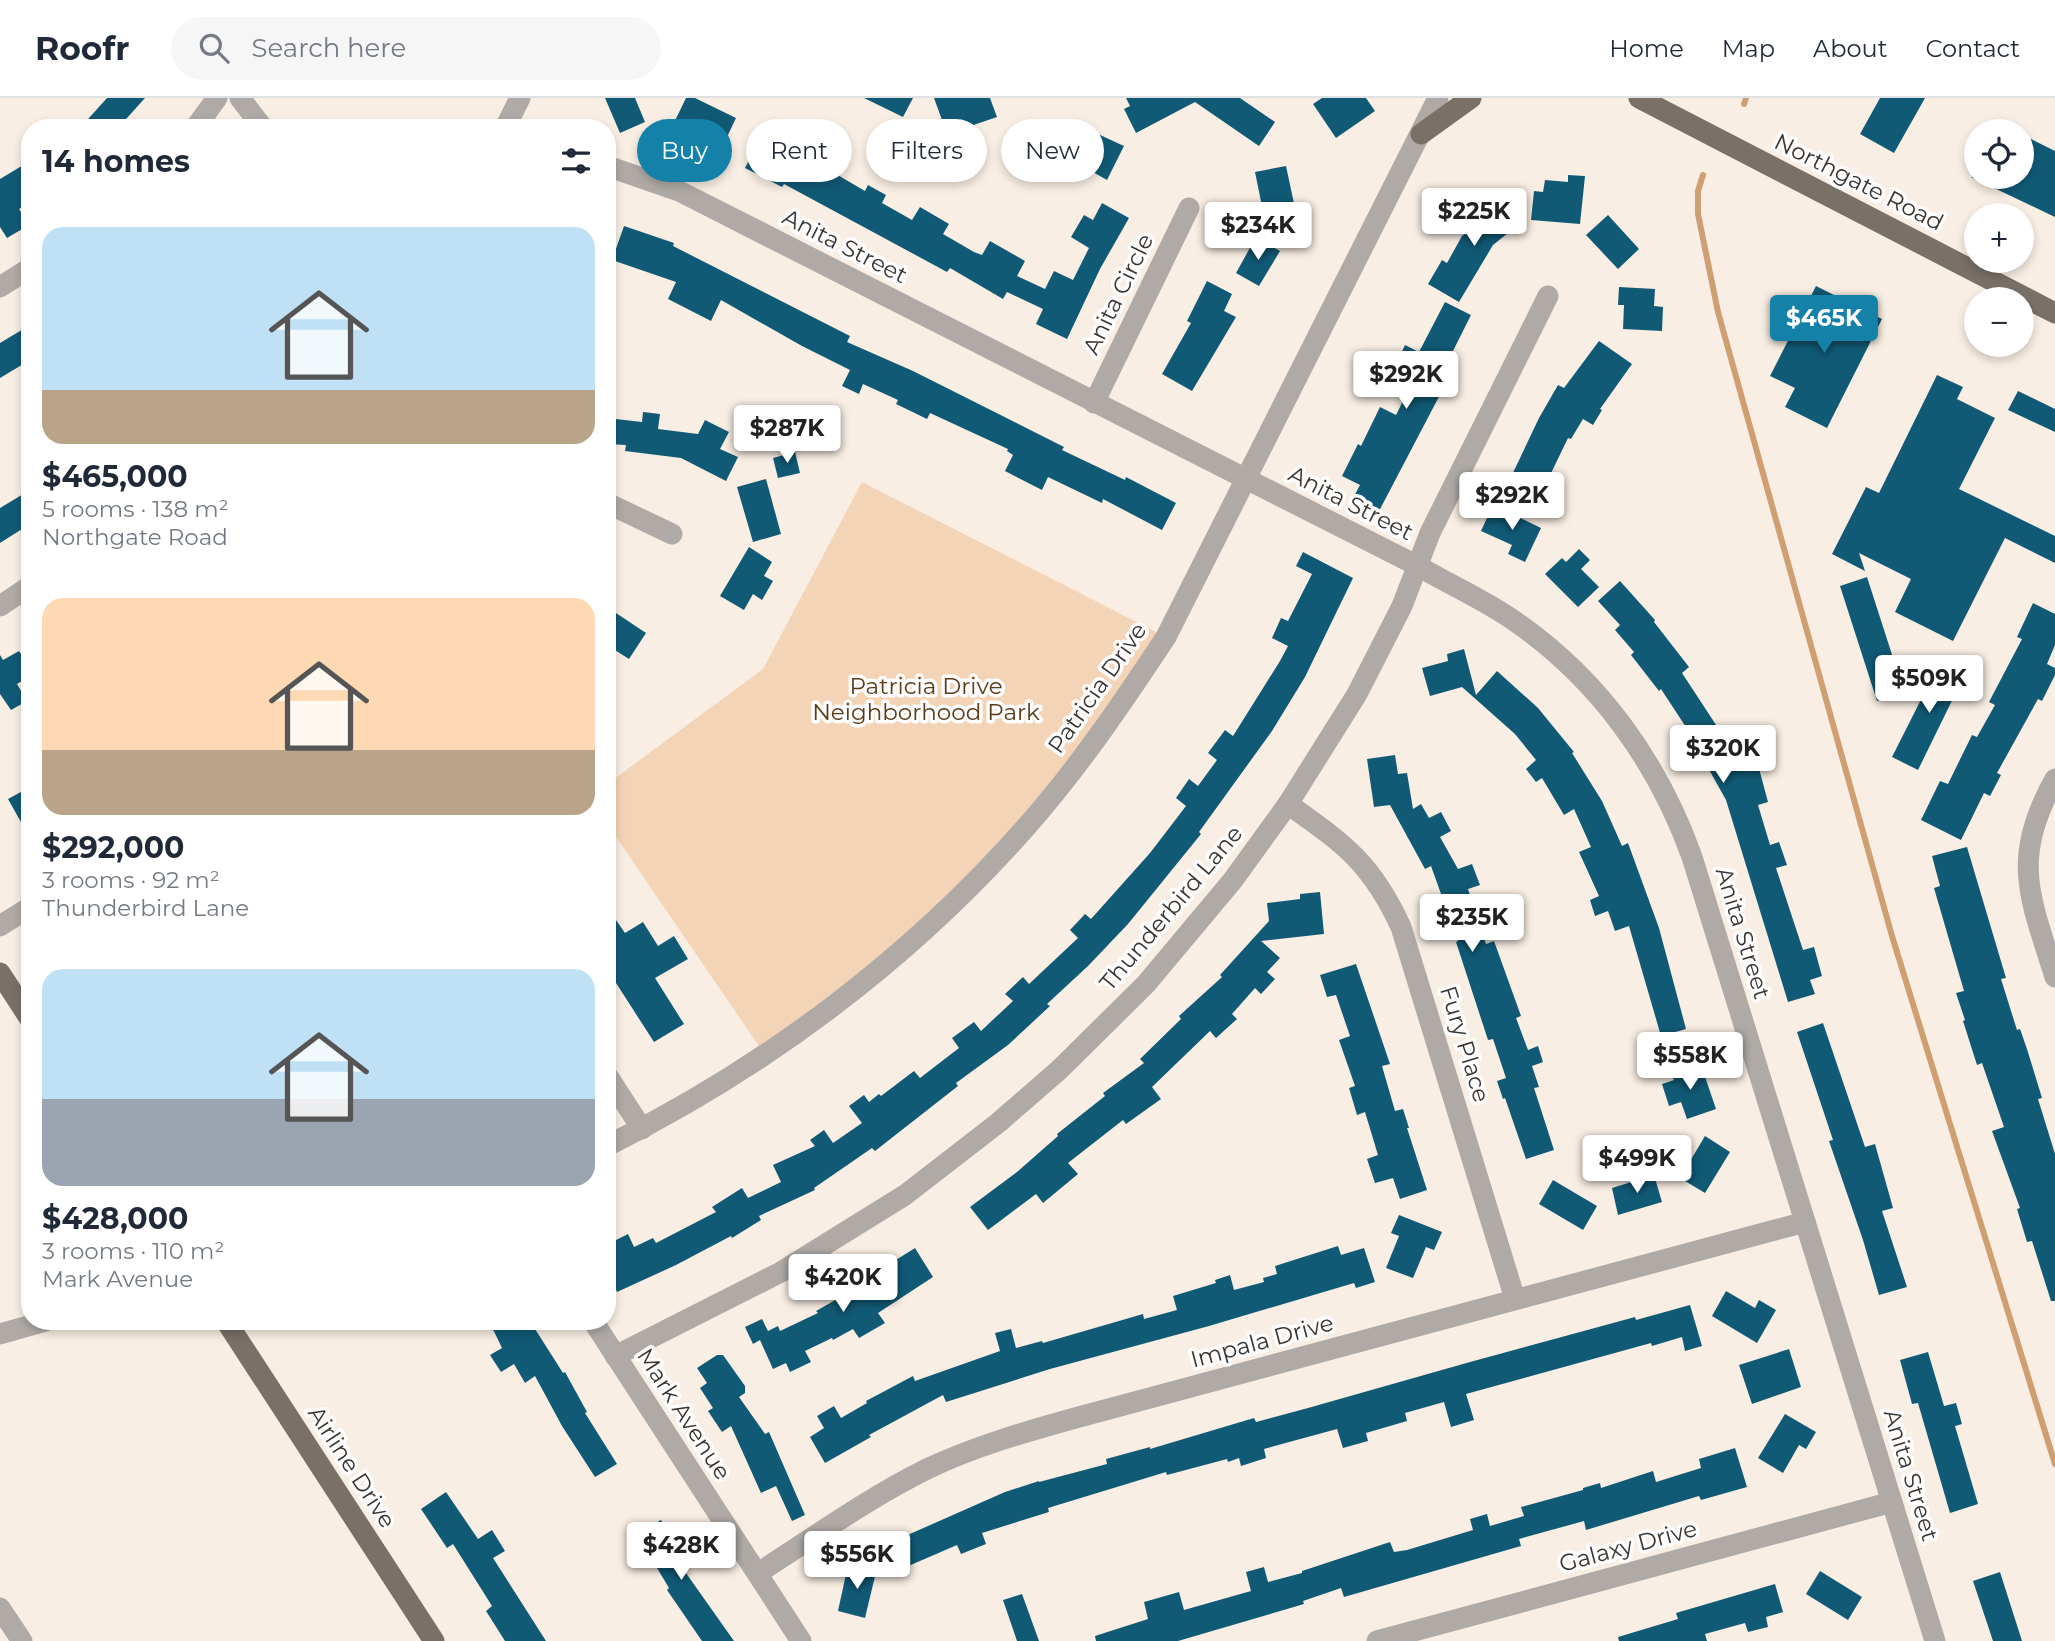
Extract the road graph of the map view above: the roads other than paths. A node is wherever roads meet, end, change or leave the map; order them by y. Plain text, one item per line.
1 (217, 98) edge
2 (240, 98) edge
3 (520, 98) edge
4 (1438, 98) edge
5 (1471, 98) edge
6 (1639, 98) edge
7 (202, 119) edge
8 (256, 119) edge
9 (510, 119) edge
10 (1421, 134) junction
11 (616, 169) edge
12 (1189, 208) dead end
13 (21, 274) edge
14 (0, 287) edge
15 (1548, 296) dead end
16 (2055, 313) edge
17 (1094, 403) junction
18 (1247, 480) junction
19 (616, 507) edge
20 (672, 534) dead end
21 (1418, 566) junction
22 (21, 592) edge
23 (0, 606) edge
24 (2055, 779) edge
25 (1288, 804) junction
26 (21, 913) edge
27 (0, 926) edge
28 (0, 973) edge
29 (2055, 977) edge
30 (21, 1005) edge
31 (616, 1089) edge
32 (642, 1129) junction
33 (616, 1142) edge
34 (1805, 1222) junction
35 (1515, 1300) junction
36 (21, 1328) edge
37 (232, 1330) edge
38 (599, 1330) edge
39 (0, 1334) edge
40 (615, 1356) junction
41 (1892, 1503) junction
42 (758, 1573) junction
43 (0, 1608) edge
44 (22, 1641) edge
45 (434, 1641) edge
46 (801, 1641) edge
47 (1377, 1641) edge
48 (1935, 1641) edge

1 - 7 street
2 - 8 street
3 - 9 street
4 - 10 street, Patricia Drive
5 - 10 main road
6 - 16 main road, Northgate Road
10 - 18 street, Patricia Drive
11 - 17 street, Anita Street
12 - 17 street, Anita Circle
13 - 14 street
15 - 21 street, Thunderbird Lane
17 - 18 street, Anita Street
18 - 21 street, Anita Street
18 - 32 street, Patricia Drive
19 - 20 street
21 - 25 street, Thunderbird Lane
21 - 34 street, Anita Street
22 - 23 street
24 - 29 street
25 - 35 street, Fury Place
25 - 40 street, Thunderbird Lane
26 - 27 street
28 - 30 main road
31 - 32 street
32 - 33 street, Patricia Drive
34 - 35 street, Impala Drive
34 - 41 street, Anita Street
35 - 42 street, Impala Drive
36 - 39 street
37 - 45 main road, Airline Drive
38 - 40 street, Mark Avenue
40 - 42 street, Mark Avenue
41 - 47 street, Galaxy Drive
41 - 48 street, Anita Street
42 - 46 street, Mark Avenue
43 - 44 street

